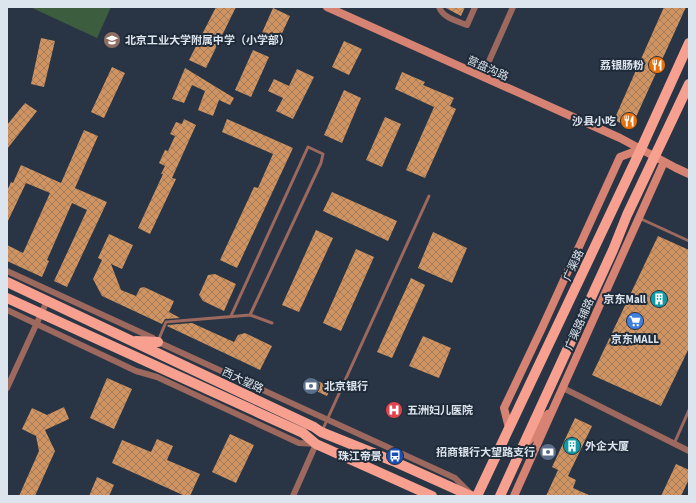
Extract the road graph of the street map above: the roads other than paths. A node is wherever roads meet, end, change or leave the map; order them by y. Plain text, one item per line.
1 (327, 7) edge
2 (439, 7) edge
3 (475, 7) edge
4 (512, 7) edge
5 (689, 43) edge
6 (482, 77) junction
7 (689, 84) edge
8 (641, 149) junction
9 (654, 157) junction
10 (664, 162) junction
11 (689, 174) edge
12 (429, 196) dead end
13 (639, 218) junction
14 (689, 241) edge
15 (7, 271) edge
16 (7, 282) edge
17 (7, 298) edge
18 (47, 301) junction
19 (7, 310) edge
20 (40, 313) junction
21 (250, 315) junction
22 (231, 316) junction
23 (272, 323) dead end
24 (35, 324) junction
25 (134, 341) junction
26 (158, 342) junction
27 (7, 388) edge
28 (563, 388) junction
29 (555, 405) junction
30 (689, 410) edge
31 (327, 419) junction
32 (509, 428) junction
33 (321, 432) junction
34 (316, 444) junction
35 (674, 444) junction
36 (523, 446) junction
37 (689, 451) edge
38 (293, 496) edge
39 (432, 496) edge
40 (472, 496) edge
41 (477, 496) edge
42 (500, 496) edge
43 (514, 496) edge

1 - 6 street, 营盘沟路
2 - 3 street
4 - 6 street
5 - 8 main road, 广渠路
6 - 8 street, 营盘沟路
7 - 9 main road
8 - 9 street, 营盘沟路
8 - 32 main road, 广渠路
8 - 32 street
9 - 10 street, 营盘沟路
9 - 36 main road
10 - 11 street, 营盘沟路
10 - 13 street, 广渠路辅路
12 - 31 lane
13 - 14 lane
13 - 28 street, 广渠路辅路
15 - 26 street
16 - 18 main road, 西大望路
17 - 20 main road, 西大望路
18 - 20 street
18 - 25 main road, 西大望路
19 - 24 street
20 - 24 street
20 - 34 main road, 西大望路
21 - 22 lane
21 - 22 lane
21 - 23 lane
22 - 26 lane
24 - 27 street
24 - 34 street
25 - 26 main road
25 - 33 main road, 西大望路
26 - 31 street
28 - 29 street, 广渠路辅路
28 - 35 street
29 - 36 street
29 - 43 street, 广渠路辅路
30 - 35 lane
31 - 33 lane
31 - 40 street
32 - 41 main road, 广渠路
33 - 40 main road, 西大望路
34 - 38 street
34 - 39 main road, 西大望路
35 - 37 street
36 - 42 main road

